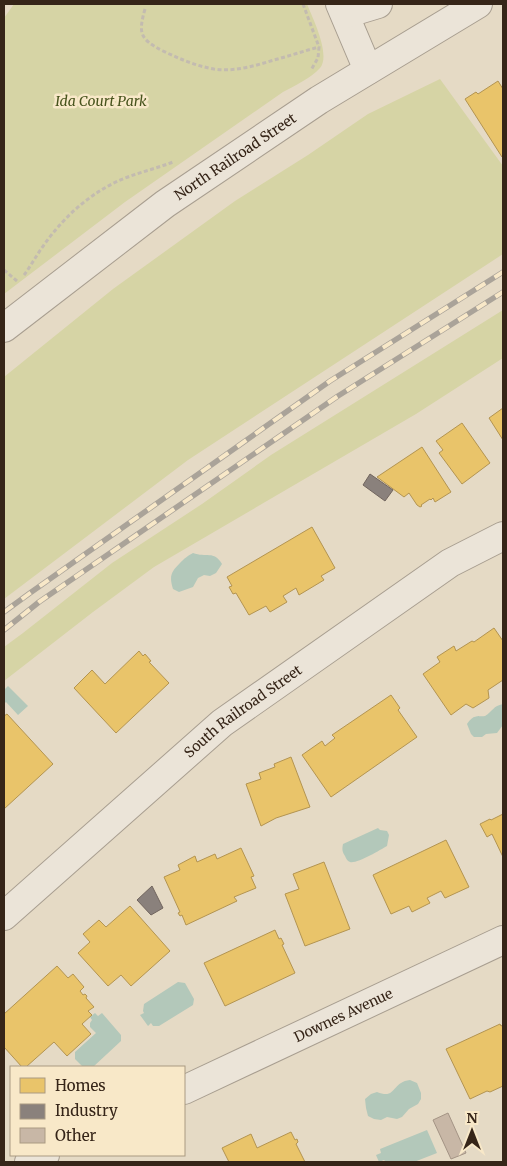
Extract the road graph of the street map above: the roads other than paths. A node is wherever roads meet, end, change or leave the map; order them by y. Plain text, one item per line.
1 (378, 4) edge
2 (478, 4) edge
3 (342, 9) edge
4 (368, 70) junction
5 (4, 328) edge
6 (503, 536) edge
7 (4, 916) edge
8 (503, 940) edge
9 (185, 1090) edge
10 (43, 1156) edge
11 (29, 1162) edge

1 - 3 street
2 - 4 street, North Railroad Street
3 - 4 street
4 - 5 street, North Railroad Street
6 - 7 street, South Railroad Street
8 - 9 street, Downes Avenue
10 - 11 street

